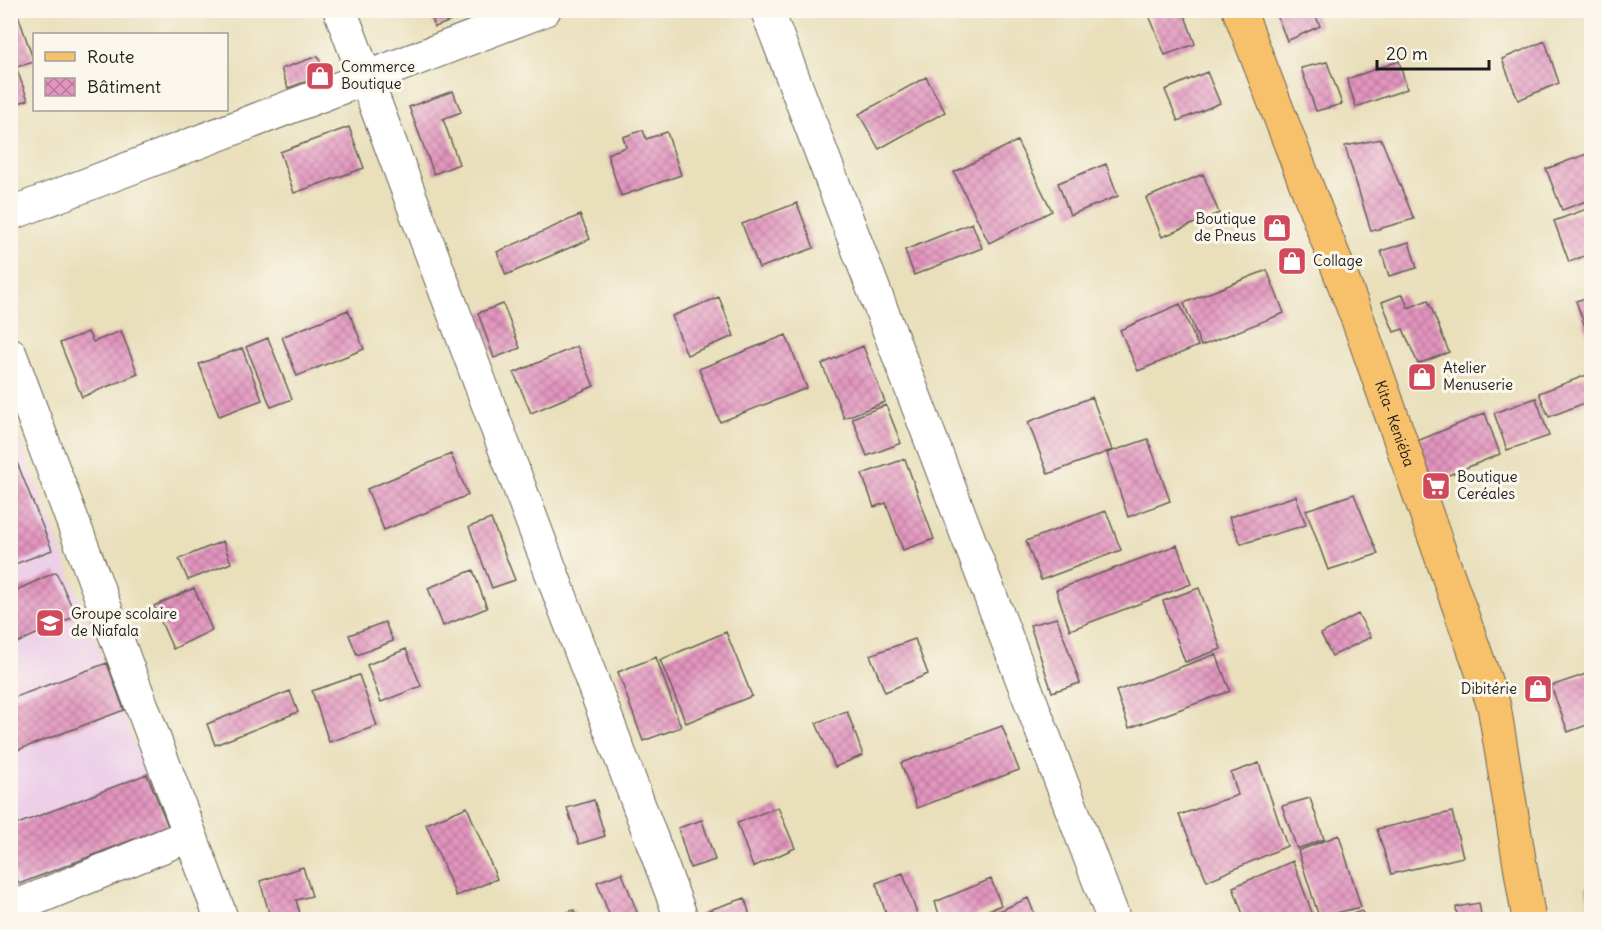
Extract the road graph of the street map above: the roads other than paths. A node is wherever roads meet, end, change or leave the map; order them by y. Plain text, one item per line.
1 (339, 10) edge
2 (544, 10) edge
3 (767, 10) edge
4 (1239, 10) edge
5 (366, 78) junction
6 (10, 214) edge
7 (10, 354) edge
8 (190, 835) junction
9 (10, 909) edge
10 (222, 920) edge
11 (682, 920) edge
12 (1114, 920) edge
13 (1529, 920) edge

1 - 5 street
2 - 5 street
3 - 12 street
4 - 13 main road, Kita- Keniéba
5 - 6 street
5 - 11 street
7 - 8 street
8 - 9 street
8 - 10 street

